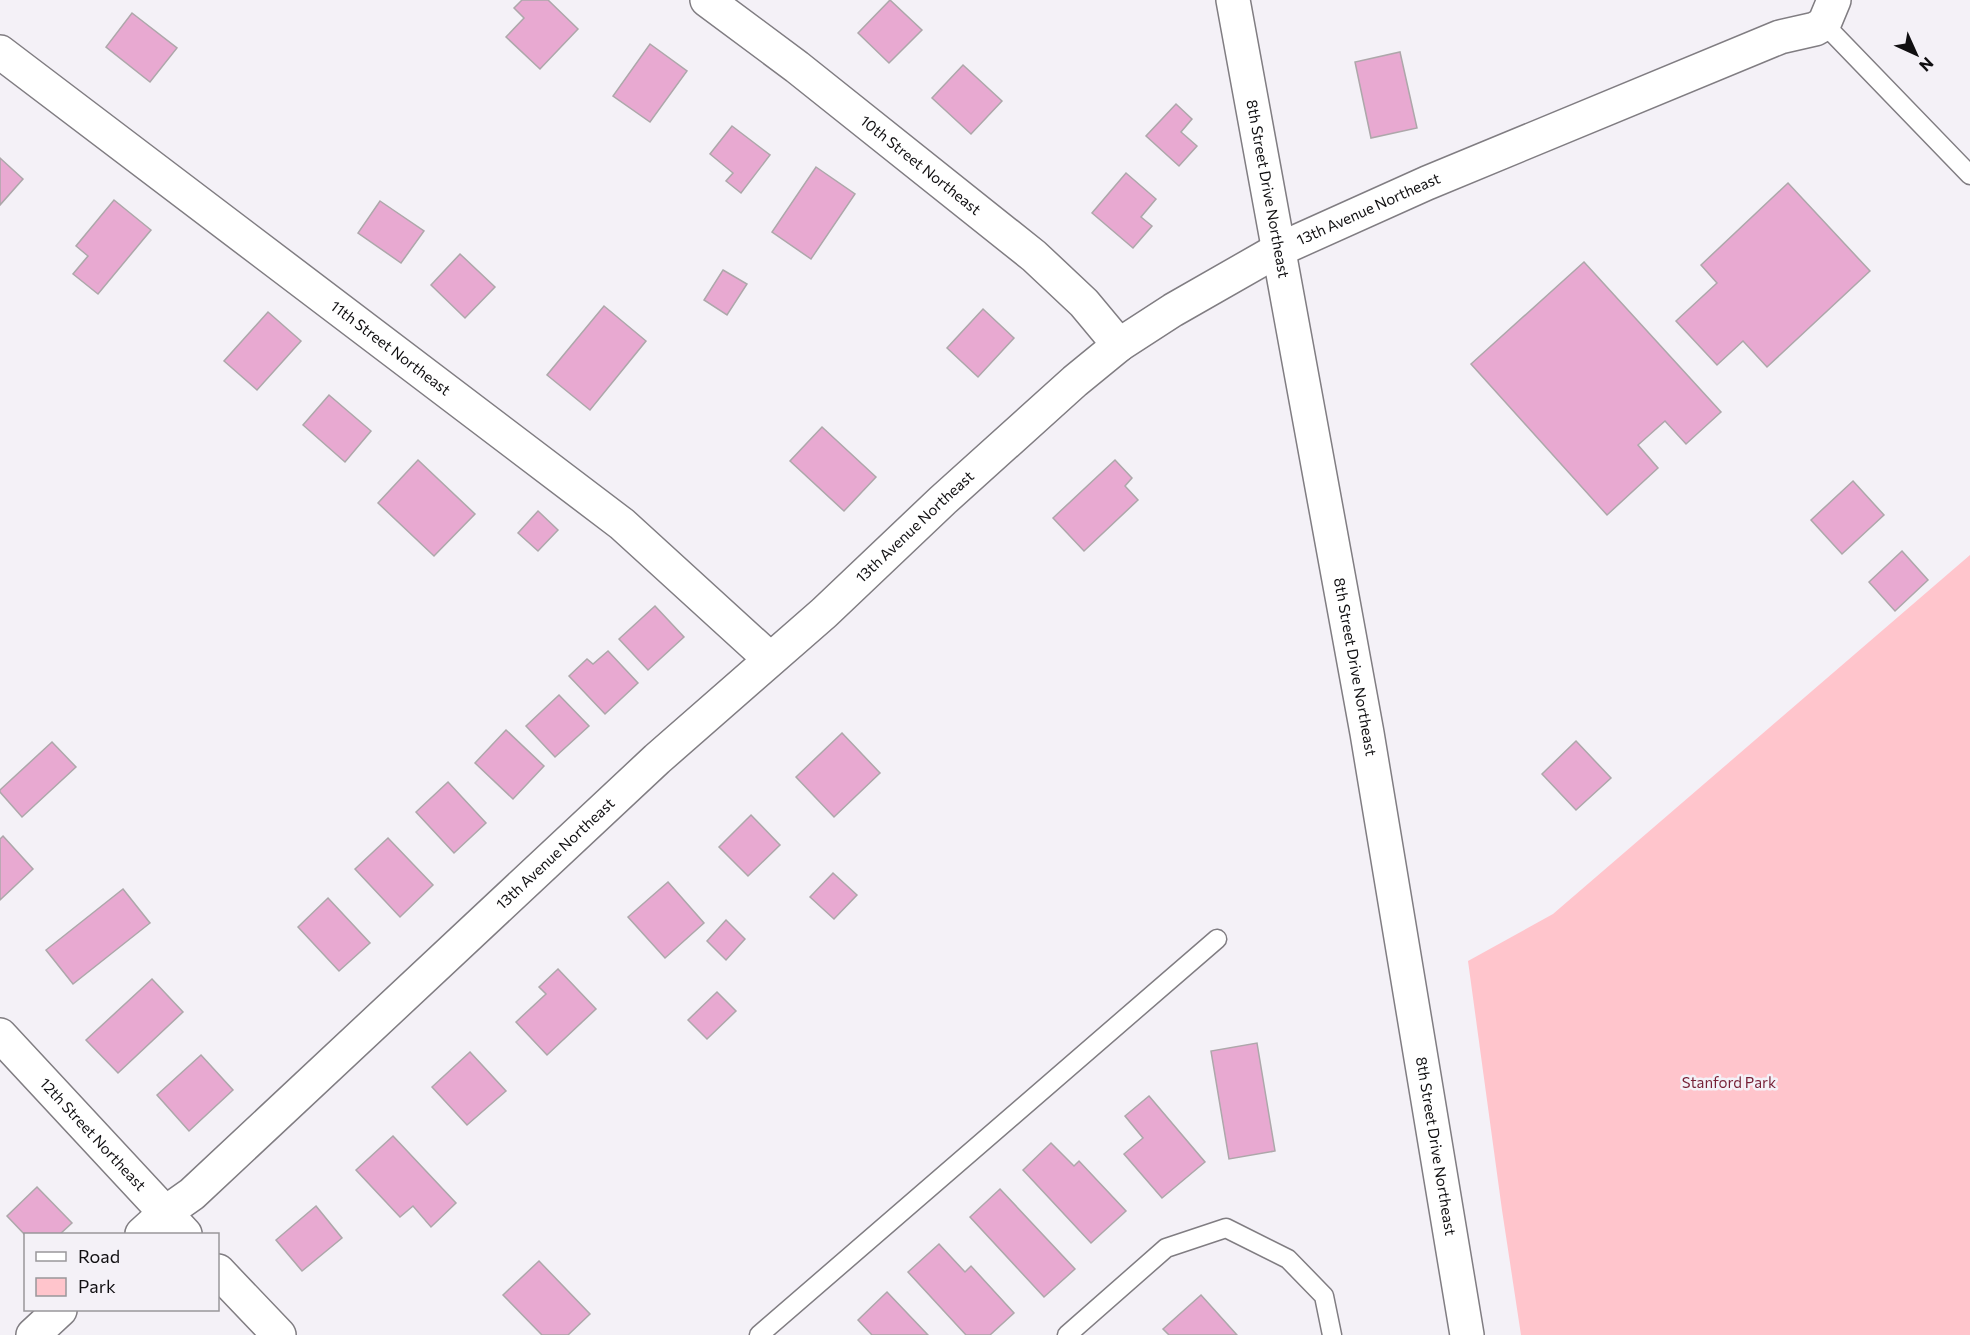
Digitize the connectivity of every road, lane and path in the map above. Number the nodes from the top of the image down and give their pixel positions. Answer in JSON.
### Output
{"nodes":[{"id":1,"x":707,"y":0,"type":"edge"},
{"id":2,"x":1233,"y":0,"type":"edge"},
{"id":3,"x":1829,"y":12,"type":"edge"},
{"id":4,"x":0,"y":52,"type":"edge"},
{"id":5,"x":1970,"y":175,"type":"edge"},
{"id":6,"x":1278,"y":250,"type":"junction"},
{"id":7,"x":1119,"y":345,"type":"junction"},
{"id":8,"x":770,"y":659,"type":"junction"},
{"id":9,"x":1217,"y":939,"type":"dead end"},
{"id":10,"x":0,"y":1035,"type":"edge"},
{"id":11,"x":175,"y":1224,"type":"edge"},
{"id":12,"x":145,"y":1233,"type":"edge"},
{"id":13,"x":219,"y":1272,"type":"edge"},
{"id":14,"x":59,"y":1311,"type":"edge"},
{"id":15,"x":33,"y":1335,"type":"edge"},
{"id":16,"x":279,"y":1335,"type":"edge"},
{"id":17,"x":759,"y":1335,"type":"edge"},
{"id":18,"x":1067,"y":1335,"type":"edge"},
{"id":19,"x":1332,"y":1335,"type":"edge"},
{"id":20,"x":1467,"y":1335,"type":"edge"}],
"edges":[{"from":1,"to":7,"type":"street","name":"10th Street Northeast"},
{"from":2,"to":6,"type":"street","name":"8th Street Drive Northeast"},
{"from":3,"to":5,"type":"lane"},
{"from":3,"to":6,"type":"street","name":"13th Avenue Northeast"},
{"from":4,"to":8,"type":"street","name":"11th Street Northeast"},
{"from":6,"to":7,"type":"street","name":"13th Avenue Northeast"},
{"from":6,"to":20,"type":"street","name":"8th Street Drive Northeast"},
{"from":7,"to":8,"type":"street","name":"13th Avenue Northeast"},
{"from":8,"to":11,"type":"street","name":"13th Avenue Northeast"},
{"from":9,"to":17,"type":"lane"},
{"from":10,"to":11,"type":"street","name":"12th Street Northeast"},
{"from":11,"to":12,"type":"street","name":"13th Avenue Northeast"},
{"from":13,"to":16,"type":"street"},
{"from":14,"to":15,"type":"street"},
{"from":18,"to":19,"type":"lane"}]}
